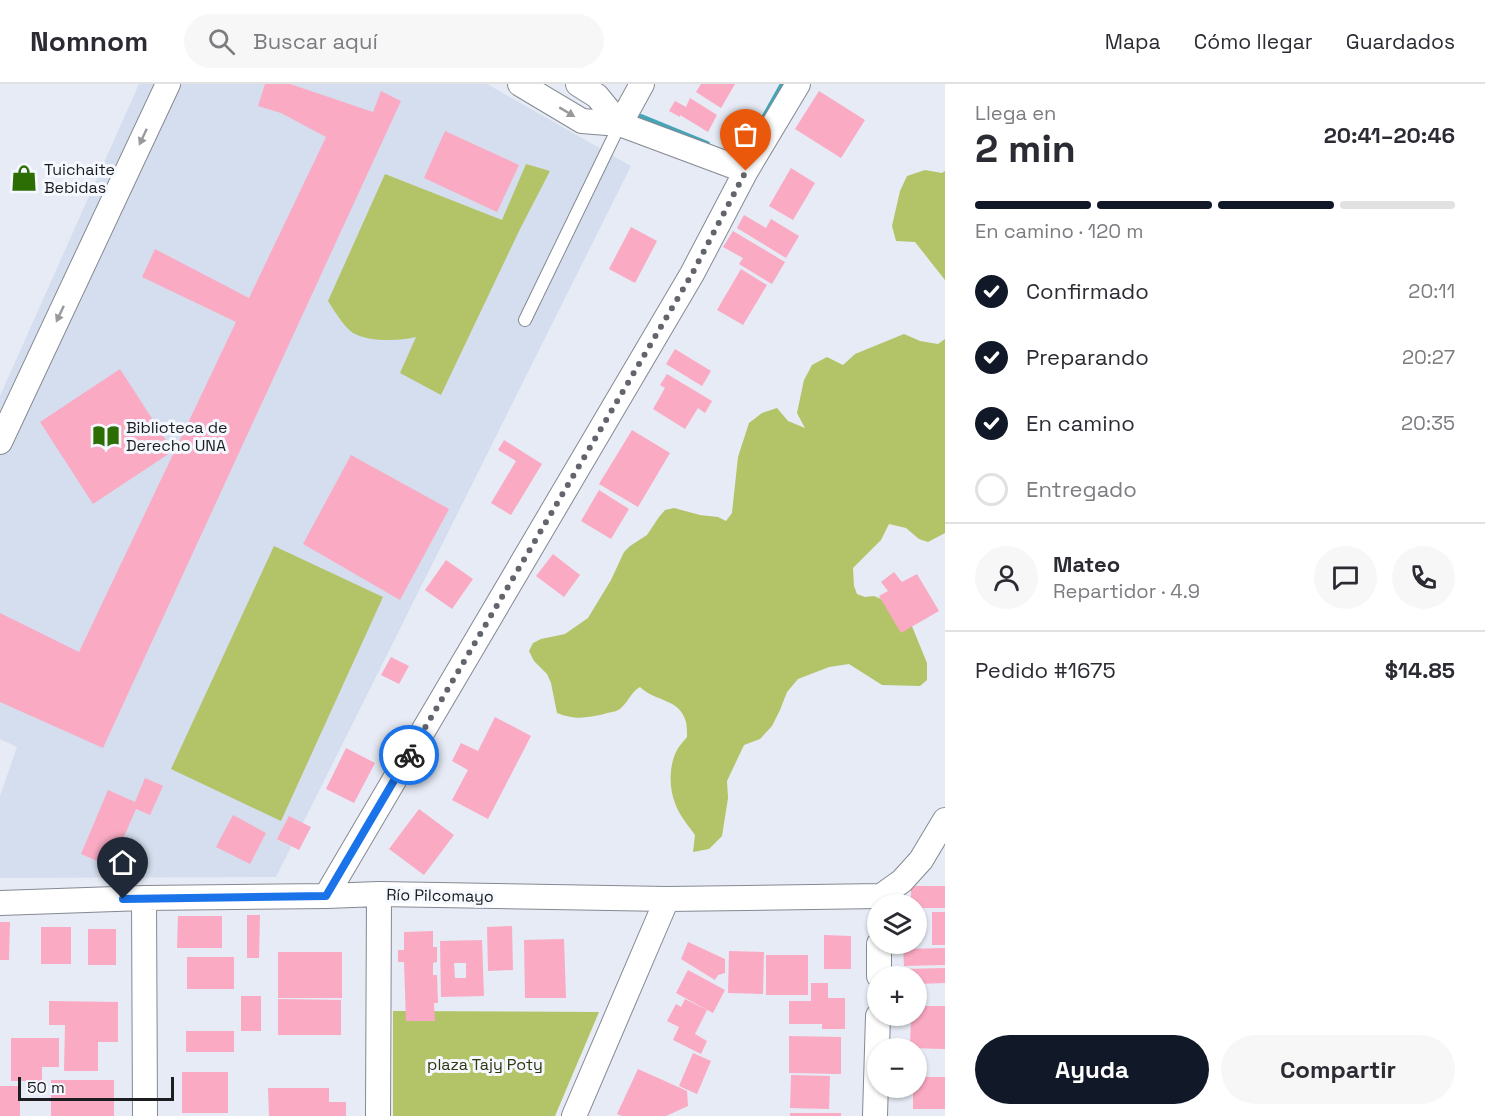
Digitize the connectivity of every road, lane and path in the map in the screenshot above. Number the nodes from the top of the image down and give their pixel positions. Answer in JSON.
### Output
{"nodes":[{"id":1,"x":168,"y":84,"type":"edge"},
{"id":2,"x":520,"y":84,"type":"edge"},
{"id":3,"x":578,"y":84,"type":"edge"},
{"id":4,"x":642,"y":84,"type":"edge"},
{"id":5,"x":798,"y":84,"type":"edge"},
{"id":6,"x":620,"y":124,"type":"junction"},
{"id":7,"x":746,"y":171,"type":"junction"},
{"id":8,"x":525,"y":320,"type":"dead end"},
{"id":9,"x":0,"y":442,"type":"edge"},
{"id":10,"x":945,"y":820,"type":"edge"},
{"id":11,"x":379,"y":894,"type":"junction"},
{"id":12,"x":887,"y":894,"type":"edge"},
{"id":13,"x":326,"y":896,"type":"junction"},
{"id":14,"x":144,"y":898,"type":"junction"},
{"id":15,"x":667,"y":898,"type":"junction"},
{"id":16,"x":867,"y":900,"type":"edge"},
{"id":17,"x":0,"y":903,"type":"edge"},
{"id":18,"x":878,"y":1026,"type":"edge"},
{"id":19,"x":145,"y":1116,"type":"edge"},
{"id":20,"x":378,"y":1116,"type":"edge"},
{"id":21,"x":574,"y":1116,"type":"edge"},
{"id":22,"x":875,"y":1116,"type":"edge"}],
"edges":[{"from":1,"to":9,"type":"street","one_way":true},
{"from":2,"to":6,"type":"street","one_way":true},
{"from":3,"to":6,"type":"street"},
{"from":4,"to":6,"type":"street"},
{"from":5,"to":7,"type":"street"},
{"from":6,"to":7,"type":"street"},
{"from":6,"to":8,"type":"lane"},
{"from":7,"to":13,"type":"street"},
{"from":10,"to":12,"type":"street"},
{"from":11,"to":13,"type":"street","name":"Río Pilcomayo"},
{"from":11,"to":15,"type":"street","name":"Río Pilcomayo"},
{"from":11,"to":20,"type":"street"},
{"from":13,"to":14,"type":"street","name":"Río Pilcomayo"},
{"from":14,"to":17,"type":"street","name":"Río Pilcomayo"},
{"from":14,"to":19,"type":"street"},
{"from":15,"to":16,"type":"street","name":"Río Pilcomayo"},
{"from":15,"to":21,"type":"street"},
{"from":18,"to":22,"type":"street"}]}
